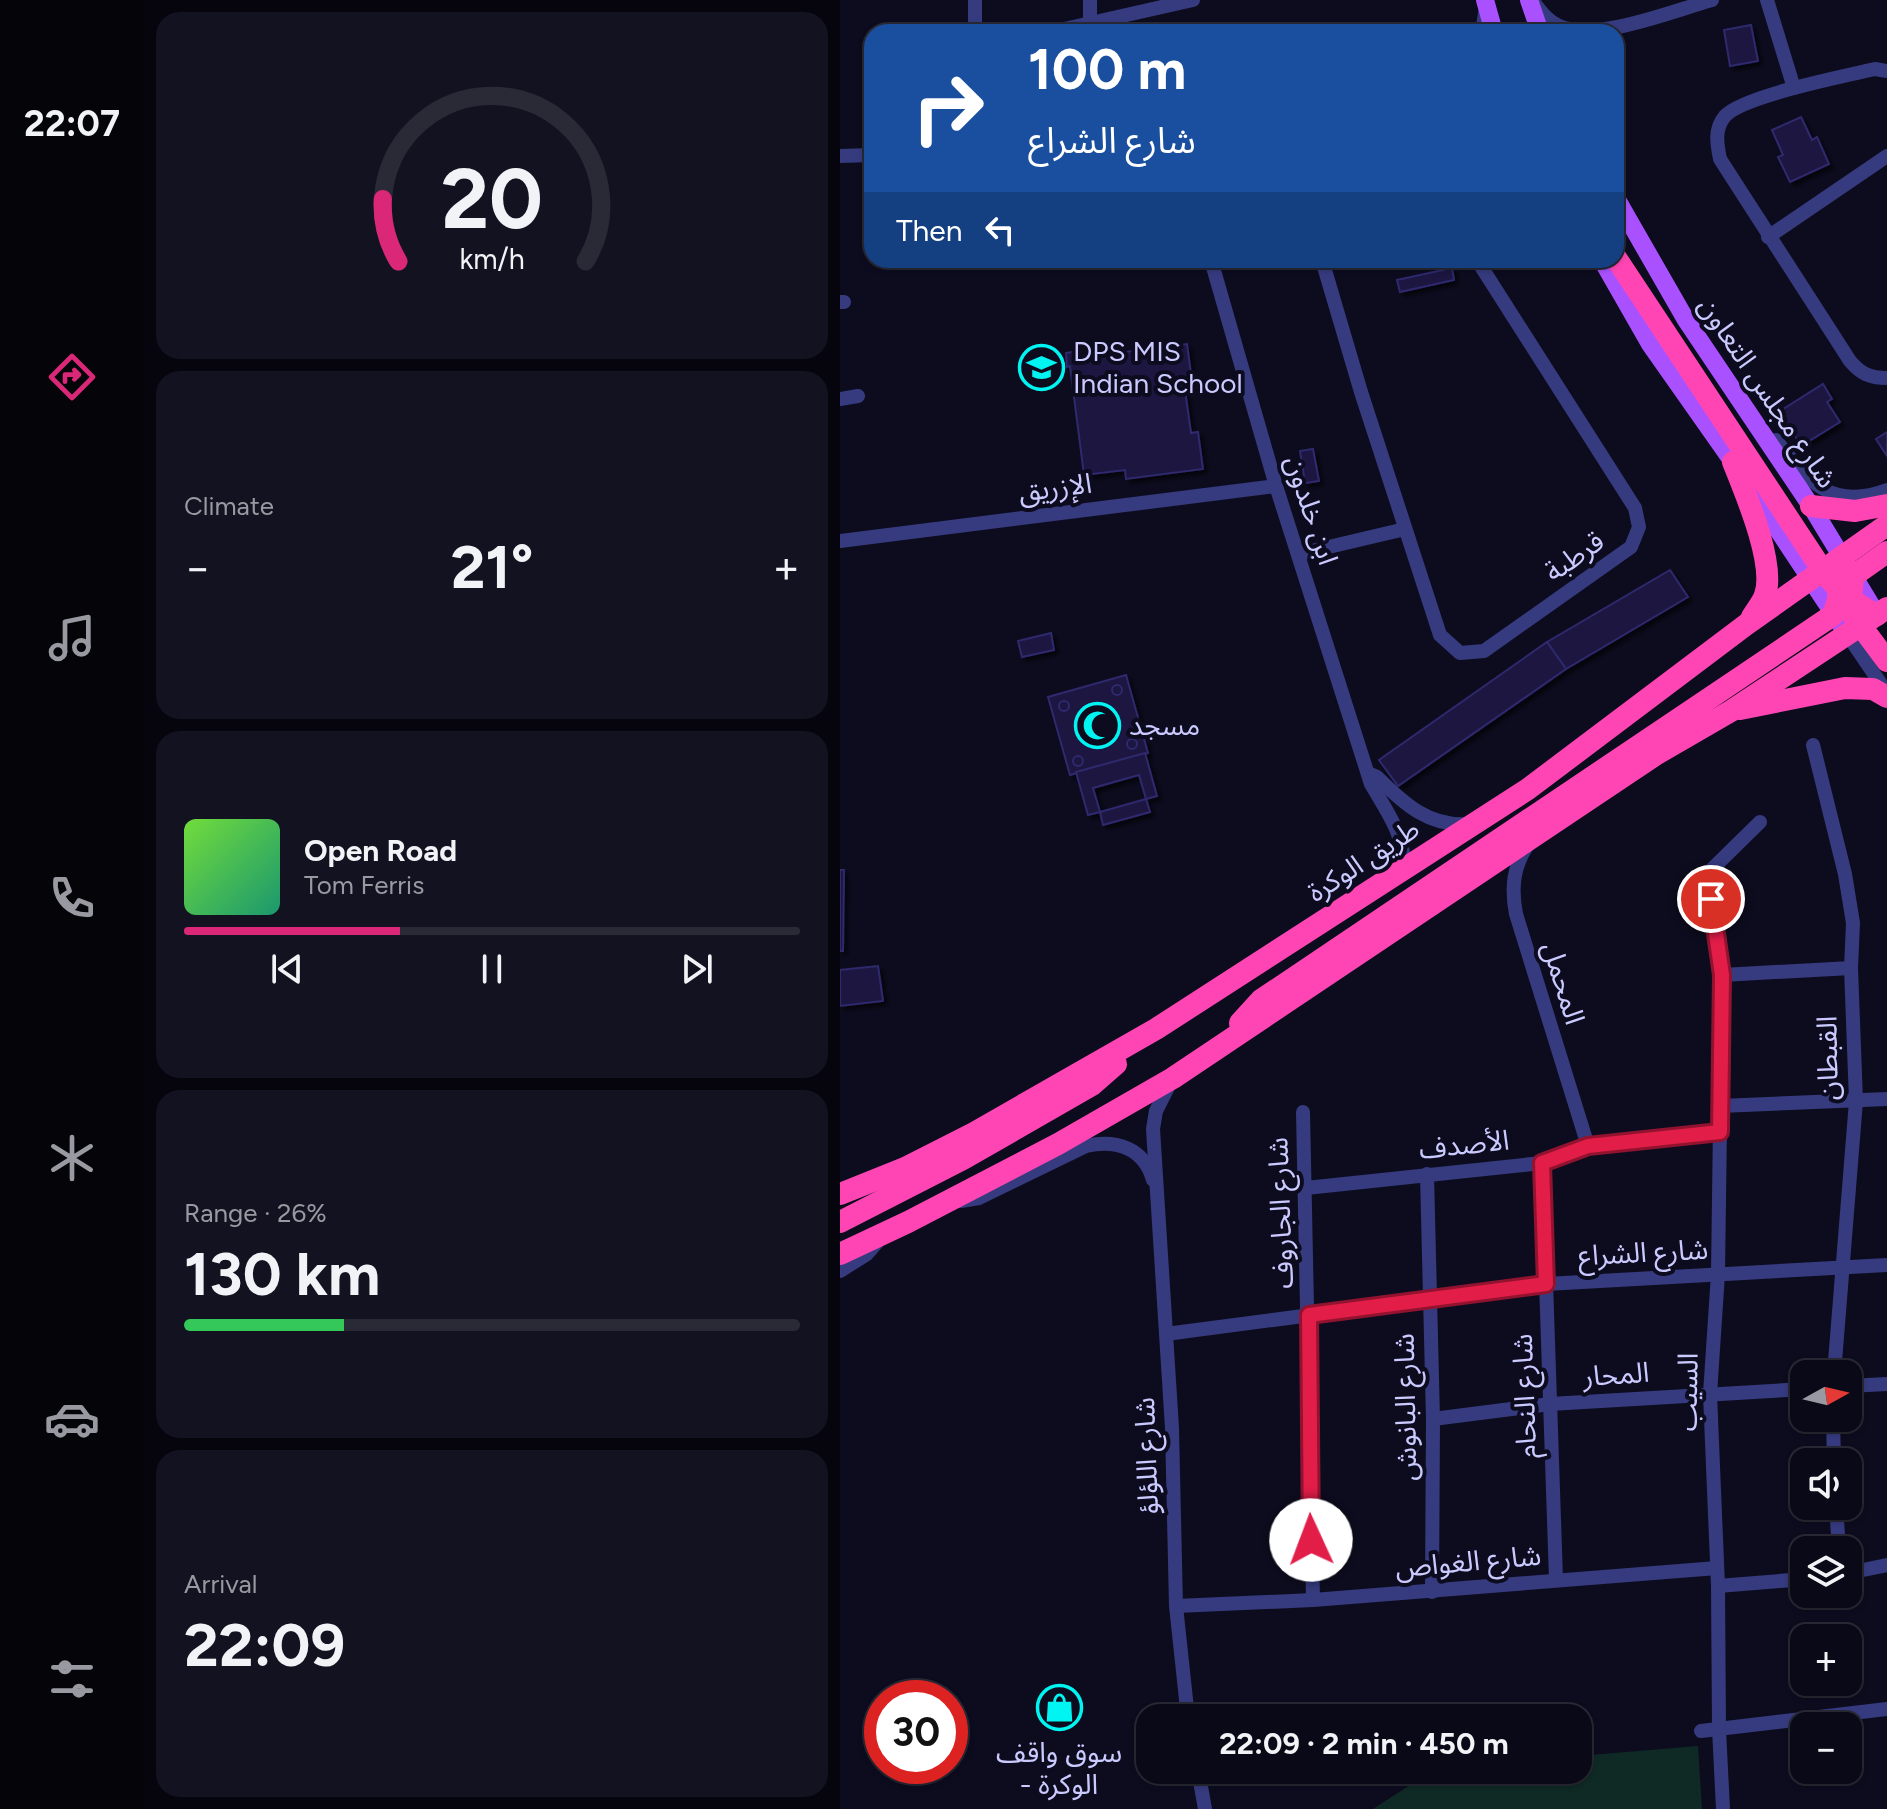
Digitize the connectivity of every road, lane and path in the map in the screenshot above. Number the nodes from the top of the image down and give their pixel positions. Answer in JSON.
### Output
{"nodes":[{"id":1,"x":975,"y":0,"type":"edge"},
{"id":2,"x":1090,"y":0,"type":"edge"},
{"id":3,"x":1193,"y":0,"type":"edge"},
{"id":4,"x":1531,"y":0,"type":"edge"},
{"id":5,"x":1712,"y":0,"type":"edge"},
{"id":6,"x":1767,"y":0,"type":"edge"},
{"id":7,"x":1486,"y":3,"type":"edge"},
{"id":8,"x":1090,"y":23,"type":"junction"},
{"id":9,"x":975,"y":24,"type":"edge"},
{"id":10,"x":1086,"y":24,"type":"edge"},
{"id":11,"x":1483,"y":24,"type":"edge"},
{"id":12,"x":1492,"y":24,"type":"edge"},
{"id":13,"x":1538,"y":24,"type":"edge"},
{"id":14,"x":1555,"y":24,"type":"edge"},
{"id":15,"x":1624,"y":24,"type":"edge"},
{"id":16,"x":1887,"y":71,"type":"edge"},
{"id":17,"x":1794,"y":88,"type":"junction"},
{"id":18,"x":864,"y":155,"type":"edge"},
{"id":19,"x":840,"y":156,"type":"edge"},
{"id":20,"x":1887,"y":156,"type":"edge"},
{"id":21,"x":1624,"y":212,"type":"edge"},
{"id":22,"x":1768,"y":237,"type":"junction"},
{"id":23,"x":1213,"y":268,"type":"edge"},
{"id":24,"x":1324,"y":268,"type":"edge"},
{"id":25,"x":1482,"y":268,"type":"edge"},
{"id":26,"x":1607,"y":268,"type":"edge"},
{"id":27,"x":1622,"y":268,"type":"edge"},
{"id":28,"x":1887,"y":378,"type":"edge"},
{"id":29,"x":858,"y":396,"type":"dead end"},
{"id":30,"x":840,"y":399,"type":"edge"},
{"id":31,"x":1759,"y":431,"type":"junction"},
{"id":32,"x":1733,"y":462,"type":"junction"},
{"id":33,"x":1276,"y":486,"type":"junction"},
{"id":34,"x":1887,"y":490,"type":"edge"},
{"id":35,"x":1887,"y":505,"type":"edge"},
{"id":36,"x":1811,"y":506,"type":"junction"},
{"id":37,"x":1887,"y":525,"type":"edge"},
{"id":38,"x":1405,"y":529,"type":"junction"},
{"id":39,"x":840,"y":541,"type":"edge"},
{"id":40,"x":1887,"y":552,"type":"edge"},
{"id":41,"x":1299,"y":554,"type":"junction"},
{"id":42,"x":1817,"y":575,"type":"junction"},
{"id":43,"x":1855,"y":605,"type":"edge"},
{"id":44,"x":1747,"y":624,"type":"junction"},
{"id":45,"x":1887,"y":661,"type":"edge"},
{"id":46,"x":1887,"y":695,"type":"edge"},
{"id":47,"x":1731,"y":711,"type":"junction"},
{"id":48,"x":1813,"y":745,"type":"dead end"},
{"id":49,"x":1370,"y":774,"type":"junction"},
{"id":50,"x":1760,"y":822,"type":"dead end"},
{"id":51,"x":1475,"y":824,"type":"junction"},
{"id":52,"x":1534,"y":837,"type":"junction"},
{"id":53,"x":1405,"y":870,"type":"junction"},
{"id":54,"x":1851,"y":968,"type":"junction"},
{"id":55,"x":1722,"y":975,"type":"junction"},
{"id":56,"x":1156,"y":1029,"type":"junction"},
{"id":57,"x":1216,"y":1049,"type":"junction"},
{"id":58,"x":1173,"y":1078,"type":"junction"},
{"id":59,"x":1887,"y":1099,"type":"edge"},
{"id":60,"x":1856,"y":1101,"type":"junction"},
{"id":61,"x":1720,"y":1106,"type":"junction"},
{"id":62,"x":1303,"y":1112,"type":"dead end"},
{"id":63,"x":1720,"y":1132,"type":"junction"},
{"id":64,"x":1588,"y":1146,"type":"junction"},
{"id":65,"x":1542,"y":1163,"type":"junction"},
{"id":66,"x":1427,"y":1174,"type":"junction"},
{"id":67,"x":1306,"y":1188,"type":"junction"},
{"id":68,"x":1156,"y":1192,"type":"junction"},
{"id":69,"x":840,"y":1194,"type":"edge"},
{"id":70,"x":941,"y":1205,"type":"junction"},
{"id":71,"x":840,"y":1222,"type":"edge"},
{"id":72,"x":886,"y":1232,"type":"junction"},
{"id":73,"x":840,"y":1254,"type":"edge"},
{"id":74,"x":1887,"y":1265,"type":"edge"},
{"id":75,"x":1843,"y":1267,"type":"junction"},
{"id":76,"x":840,"y":1271,"type":"edge"},
{"id":77,"x":1718,"y":1274,"type":"junction"},
{"id":78,"x":1546,"y":1284,"type":"junction"},
{"id":79,"x":1430,"y":1298,"type":"junction"},
{"id":80,"x":1309,"y":1315,"type":"junction"},
{"id":81,"x":1166,"y":1334,"type":"junction"},
{"id":82,"x":1835,"y":1360,"type":"edge"},
{"id":83,"x":1887,"y":1384,"type":"edge"},
{"id":84,"x":1862,"y":1385,"type":"edge"},
{"id":85,"x":1790,"y":1390,"type":"edge"},
{"id":86,"x":1710,"y":1394,"type":"junction"},
{"id":87,"x":1550,"y":1404,"type":"junction"},
{"id":88,"x":1433,"y":1419,"type":"junction"},
{"id":89,"x":1887,"y":1565,"type":"edge"},
{"id":90,"x":1717,"y":1568,"type":"junction"},
{"id":91,"x":1862,"y":1570,"type":"edge"},
{"id":92,"x":1556,"y":1579,"type":"junction"},
{"id":93,"x":1790,"y":1580,"type":"edge"},
{"id":94,"x":1718,"y":1586,"type":"junction"},
{"id":95,"x":1432,"y":1592,"type":"junction"},
{"id":96,"x":1313,"y":1600,"type":"junction"},
{"id":97,"x":1176,"y":1606,"type":"junction"},
{"id":98,"x":1186,"y":1704,"type":"edge"},
{"id":99,"x":1887,"y":1709,"type":"edge"},
{"id":100,"x":1719,"y":1729,"type":"junction"},
{"id":101,"x":1701,"y":1731,"type":"dead end"},
{"id":102,"x":1201,"y":1784,"type":"edge"},
{"id":103,"x":1205,"y":1809,"type":"edge"},
{"id":104,"x":1723,"y":1809,"type":"edge"}],
"edges":[{"from":1,"to":9,"type":"street"},
{"from":2,"to":8,"type":"street"},
{"from":3,"to":8,"type":"street"},
{"from":4,"to":13,"type":"main road"},
{"from":4,"to":14,"type":"street"},
{"from":5,"to":15,"type":"street"},
{"from":6,"to":17,"type":"street"},
{"from":7,"to":11,"type":"street"},
{"from":7,"to":12,"type":"main road"},
{"from":8,"to":10,"type":"street"},
{"from":16,"to":17,"type":"street"},
{"from":17,"to":22,"type":"street"},
{"from":18,"to":19,"type":"street"},
{"from":20,"to":22,"type":"street"},
{"from":21,"to":31,"type":"main road","name":"شارع مجلس التعاون"},
{"from":22,"to":28,"type":"street"},
{"from":23,"to":33,"type":"street","name":"ابن خلدون"},
{"from":24,"to":38,"type":"street","name":"قرطبة"},
{"from":25,"to":38,"type":"street","name":"قرطبة"},
{"from":26,"to":32,"type":"main road"},
{"from":27,"to":42,"type":"highway"},
{"from":29,"to":30,"type":"street"},
{"from":31,"to":34,"type":"street"},
{"from":31,"to":36,"type":"main road","name":"شارع مجلس التعاون"},
{"from":32,"to":42,"type":"main road"},
{"from":32,"to":44,"type":"highway"},
{"from":33,"to":39,"type":"street","name":"الإزريق"},
{"from":33,"to":41,"type":"street","name":"ابن خلدون"},
{"from":35,"to":36,"type":"highway"},
{"from":36,"to":43,"type":"main road","name":"شارع مجلس التعاون"},
{"from":37,"to":43,"type":"highway","name":"طريق الوكرة"},
{"from":38,"to":41,"type":"street"},
{"from":40,"to":43,"type":"highway"},
{"from":41,"to":49,"type":"street","name":"ابن خلدون"},
{"from":42,"to":43,"type":"highway","name":"طريق الوكرة"},
{"from":42,"to":43,"type":"highway"},
{"from":42,"to":44,"type":"highway","name":"طريق الوكرة"},
{"from":43,"to":45,"type":"highway"},
{"from":43,"to":46,"type":"street"},
{"from":43,"to":47,"type":"highway","name":"طريق الوكرة"},
{"from":43,"to":57,"type":"highway"},
{"from":44,"to":51,"type":"highway","name":"طريق الوكرة"},
{"from":46,"to":47,"type":"highway"},
{"from":47,"to":52,"type":"highway","name":"طريق الوكرة"},
{"from":48,"to":54,"type":"street","name":"القبطان"},
{"from":49,"to":51,"type":"street"},
{"from":49,"to":53,"type":"street","name":"ابن خلدون"},
{"from":50,"to":55,"type":"street","name":"السيب"},
{"from":51,"to":53,"type":"highway","name":"طريق الوكرة"},
{"from":52,"to":57,"type":"highway","name":"طريق الوكرة"},
{"from":52,"to":64,"type":"street","name":"المحمل"},
{"from":53,"to":56,"type":"highway","name":"طريق الوكرة"},
{"from":54,"to":55,"type":"street"},
{"from":54,"to":60,"type":"street","name":"القبطان"},
{"from":55,"to":61,"type":"street","name":"السيب"},
{"from":56,"to":69,"type":"highway","name":"طريق الوكرة"},
{"from":56,"to":71,"type":"highway"},
{"from":57,"to":58,"type":"highway","name":"طريق الوكرة"},
{"from":58,"to":68,"type":"street","name":"شارع اللؤلؤ"},
{"from":58,"to":70,"type":"highway","name":"طريق الوكرة"},
{"from":59,"to":60,"type":"street"},
{"from":60,"to":61,"type":"street"},
{"from":60,"to":75,"type":"street","name":"القبطان"},
{"from":61,"to":63,"type":"street","name":"السيب"},
{"from":62,"to":67,"type":"street","name":"شارع الجاروف"},
{"from":63,"to":64,"type":"street","name":"الأصدف"},
{"from":63,"to":77,"type":"street","name":"السيب"},
{"from":64,"to":65,"type":"street","name":"الأصدف"},
{"from":65,"to":66,"type":"street","name":"الأصدف"},
{"from":65,"to":78,"type":"street","name":"شارع النحام"},
{"from":66,"to":67,"type":"street","name":"الأصدف"},
{"from":66,"to":79,"type":"street","name":"شارع البانوش"},
{"from":67,"to":80,"type":"street","name":"شارع الجاروف"},
{"from":68,"to":70,"type":"street","name":"شارع اللؤلؤ"},
{"from":68,"to":81,"type":"street","name":"شارع اللؤلؤ"},
{"from":70,"to":72,"type":"highway","name":"طريق الوكرة"},
{"from":72,"to":73,"type":"highway","name":"طريق الوكرة"},
{"from":72,"to":76,"type":"street"},
{"from":74,"to":75,"type":"street","name":"شارع الشراع"},
{"from":75,"to":77,"type":"street","name":"شارع الشراع"},
{"from":75,"to":82,"type":"street","name":"القبطان"},
{"from":77,"to":78,"type":"street","name":"شارع الشراع"},
{"from":77,"to":86,"type":"street","name":"السيب"},
{"from":78,"to":79,"type":"street","name":"شارع الشراع"},
{"from":78,"to":87,"type":"street","name":"شارع النحام"},
{"from":79,"to":80,"type":"street","name":"شارع الشراع"},
{"from":79,"to":88,"type":"street","name":"شارع البانوش"},
{"from":80,"to":81,"type":"street","name":"شارع الشراع"},
{"from":80,"to":96,"type":"street","name":"شارع الجاروف"},
{"from":81,"to":97,"type":"street","name":"شارع اللؤلؤ"},
{"from":83,"to":84,"type":"street"},
{"from":85,"to":86,"type":"street","name":"المحار"},
{"from":86,"to":87,"type":"street","name":"المحار"},
{"from":86,"to":90,"type":"street","name":"السيب"},
{"from":87,"to":88,"type":"street","name":"المحار"},
{"from":87,"to":92,"type":"street","name":"شارع النحام"},
{"from":88,"to":95,"type":"street","name":"شارع البانوش"},
{"from":89,"to":91,"type":"street"},
{"from":90,"to":92,"type":"street","name":"شارع الغواص"},
{"from":90,"to":94,"type":"street","name":"السيب"},
{"from":92,"to":95,"type":"street","name":"شارع الغواص"},
{"from":93,"to":94,"type":"street"},
{"from":94,"to":100,"type":"street","name":"السيب"},
{"from":95,"to":96,"type":"street","name":"شارع الغواص"},
{"from":96,"to":97,"type":"street","name":"شارع الغواص"},
{"from":97,"to":98,"type":"street","name":"شارع اللؤلؤ"},
{"from":99,"to":100,"type":"street"},
{"from":100,"to":101,"type":"street"},
{"from":100,"to":104,"type":"street","name":"السيب"},
{"from":102,"to":103,"type":"street"}]}
